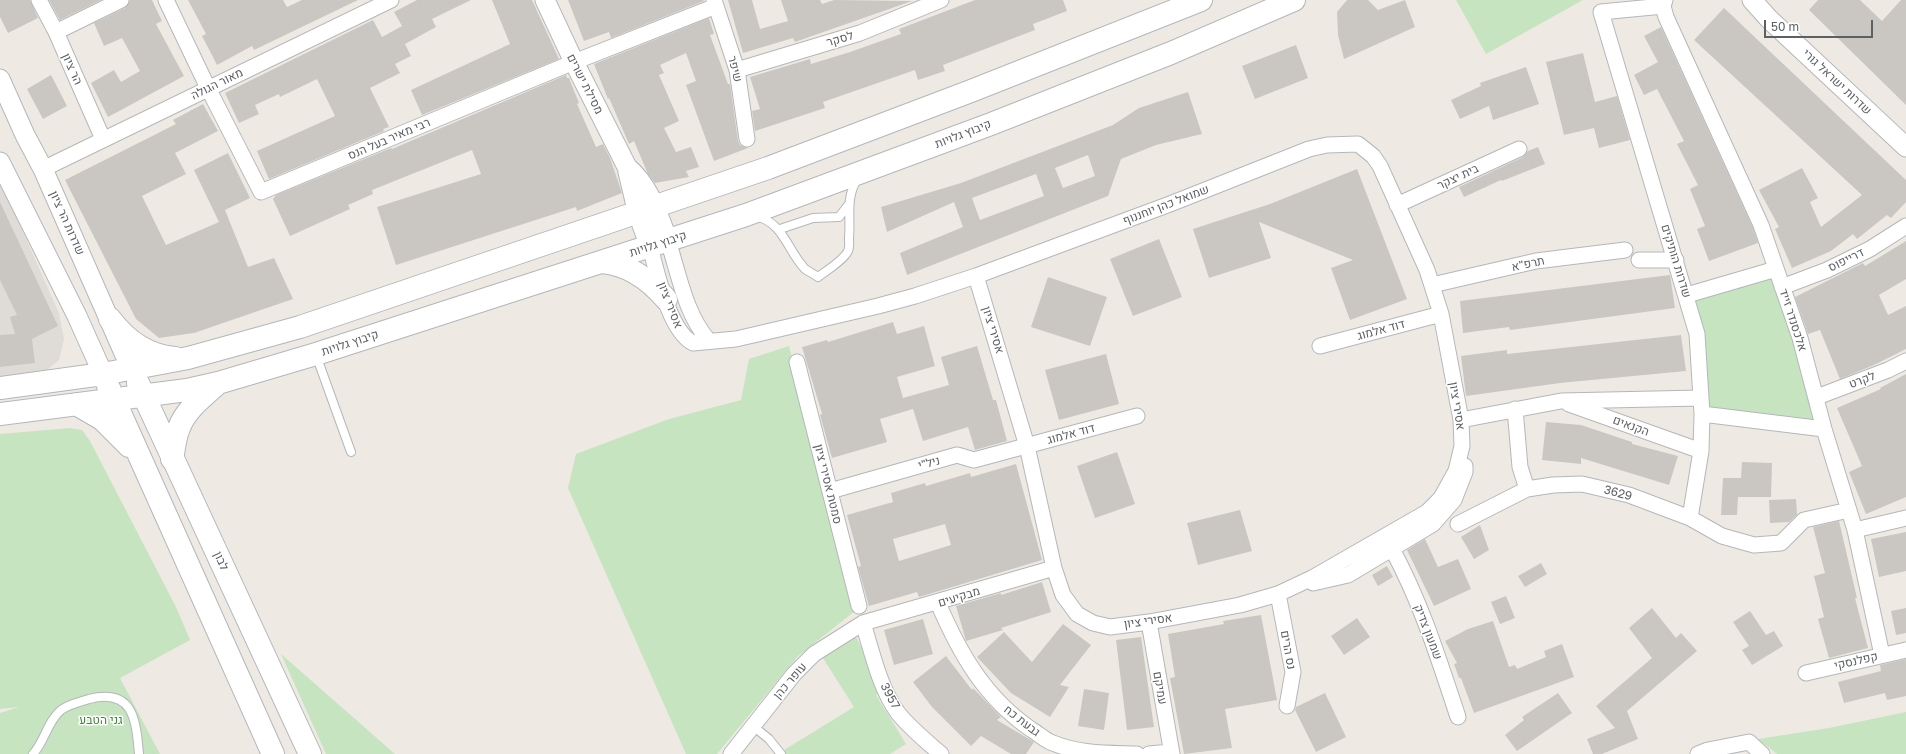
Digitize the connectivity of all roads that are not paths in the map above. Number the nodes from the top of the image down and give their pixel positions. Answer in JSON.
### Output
{"nodes":[{"id":1,"x":39,"y":0,"type":"edge"},
{"id":2,"x":121,"y":0,"type":"edge"},
{"id":3,"x":166,"y":0,"type":"edge"},
{"id":4,"x":391,"y":0,"type":"edge"},
{"id":5,"x":545,"y":0,"type":"edge"},
{"id":6,"x":941,"y":0,"type":"edge"},
{"id":7,"x":1201,"y":0,"type":"edge"},
{"id":8,"x":1294,"y":0,"type":"edge"},
{"id":9,"x":1752,"y":0,"type":"edge"},
{"id":10,"x":715,"y":3,"type":"edge"},
{"id":11,"x":1664,"y":3,"type":"edge"},
{"id":12,"x":56,"y":32,"type":"junction"},
{"id":13,"x":574,"y":62,"type":"junction"},
{"id":14,"x":737,"y":70,"type":"junction"},
{"id":15,"x":0,"y":79,"type":"edge"},
{"id":16,"x":208,"y":88,"type":"junction"},
{"id":17,"x":103,"y":139,"type":"junction"},
{"id":18,"x":747,"y":139,"type":"dead end"},
{"id":19,"x":1358,"y":144,"type":"joint"},
{"id":20,"x":1906,"y":147,"type":"edge"},
{"id":21,"x":1519,"y":149,"type":"dead end"},
{"id":22,"x":0,"y":162,"type":"edge"},
{"id":23,"x":43,"y":169,"type":"junction"},
{"id":24,"x":863,"y":172,"type":"junction"},
{"id":25,"x":4,"y":182,"type":"edge"},
{"id":26,"x":848,"y":204,"type":"junction"},
{"id":27,"x":1397,"y":205,"type":"junction"},
{"id":28,"x":647,"y":210,"type":"junction"},
{"id":29,"x":746,"y":215,"type":"junction"},
{"id":30,"x":1906,"y":226,"type":"edge"},
{"id":31,"x":780,"y":229,"type":"junction"},
{"id":32,"x":659,"y":244,"type":"junction"},
{"id":33,"x":1625,"y":250,"type":"dead end"},
{"id":34,"x":1639,"y":260,"type":"dead end"},
{"id":35,"x":1676,"y":260,"type":"junction"},
{"id":36,"x":601,"y":262,"type":"junction"},
{"id":37,"x":1776,"y":269,"type":"junction"},
{"id":38,"x":976,"y":276,"type":"junction"},
{"id":39,"x":1432,"y":285,"type":"junction"},
{"id":40,"x":1782,"y":287,"type":"junction"},
{"id":41,"x":1687,"y":295,"type":"junction"},
{"id":42,"x":666,"y":299,"type":"junction"},
{"id":43,"x":1441,"y":314,"type":"junction"},
{"id":44,"x":110,"y":319,"type":"junction"},
{"id":45,"x":709,"y":341,"type":"junction"},
{"id":46,"x":1320,"y":346,"type":"dead end"},
{"id":47,"x":316,"y":354,"type":"junction"},
{"id":48,"x":188,"y":358,"type":"junction"},
{"id":49,"x":1906,"y":361,"type":"edge"},
{"id":50,"x":797,"y":362,"type":"dead end"},
{"id":51,"x":131,"y":368,"type":"junction"},
{"id":52,"x":103,"y":374,"type":"junction"},
{"id":53,"x":218,"y":383,"type":"junction"},
{"id":54,"x":0,"y":388,"type":"edge"},
{"id":55,"x":143,"y":396,"type":"junction"},
{"id":56,"x":1817,"y":397,"type":"junction"},
{"id":57,"x":1701,"y":398,"type":"junction"},
{"id":58,"x":114,"y":399,"type":"junction"},
{"id":59,"x":1561,"y":401,"type":"junction"},
{"id":60,"x":76,"y":404,"type":"junction"},
{"id":61,"x":1515,"y":409,"type":"junction"},
{"id":62,"x":0,"y":414,"type":"edge"},
{"id":63,"x":1702,"y":414,"type":"junction"},
{"id":64,"x":1137,"y":416,"type":"dead end"},
{"id":65,"x":1461,"y":420,"type":"junction"},
{"id":66,"x":1824,"y":429,"type":"junction"},
{"id":67,"x":1027,"y":446,"type":"junction"},
{"id":68,"x":1462,"y":446,"type":"junction"},
{"id":69,"x":1701,"y":451,"type":"junction"},
{"id":70,"x":351,"y":452,"type":"dead end"},
{"id":71,"x":172,"y":459,"type":"junction"},
{"id":72,"x":142,"y":462,"type":"junction"},
{"id":73,"x":1527,"y":489,"type":"junction"},
{"id":74,"x":830,"y":490,"type":"junction"},
{"id":75,"x":1849,"y":510,"type":"junction"},
{"id":76,"x":1690,"y":518,"type":"junction"},
{"id":77,"x":1906,"y":518,"type":"edge"},
{"id":78,"x":1458,"y":524,"type":"dead end"},
{"id":79,"x":1855,"y":530,"type":"junction"},
{"id":80,"x":1392,"y":550,"type":"junction"},
{"id":81,"x":1054,"y":568,"type":"junction"},
{"id":82,"x":1283,"y":592,"type":"junction"},
{"id":83,"x":938,"y":603,"type":"junction"},
{"id":84,"x":859,"y":606,"type":"dead end"},
{"id":85,"x":1149,"y":622,"type":"junction"},
{"id":86,"x":863,"y":623,"type":"junction"},
{"id":87,"x":1906,"y":650,"type":"edge"},
{"id":88,"x":1882,"y":655,"type":"junction"},
{"id":89,"x":1806,"y":673,"type":"dead end"},
{"id":90,"x":1287,"y":706,"type":"dead end"},
{"id":91,"x":1458,"y":717,"type":"dead end"},
{"id":92,"x":753,"y":726,"type":"junction"},
{"id":93,"x":1172,"y":753,"type":"edge"},
{"id":94,"x":33,"y":754,"type":"edge"},
{"id":95,"x":139,"y":754,"type":"edge"},
{"id":96,"x":273,"y":754,"type":"edge"},
{"id":97,"x":310,"y":754,"type":"edge"},
{"id":98,"x":731,"y":754,"type":"edge"},
{"id":99,"x":781,"y":754,"type":"edge"},
{"id":100,"x":941,"y":754,"type":"edge"},
{"id":101,"x":1137,"y":754,"type":"edge"},
{"id":102,"x":1149,"y":754,"type":"edge"},
{"id":103,"x":1698,"y":754,"type":"edge"},
{"id":104,"x":1762,"y":754,"type":"edge"}],
"edges":[{"from":1,"to":12,"type":"street","name":"הר ציון"},
{"from":2,"to":12,"type":"street"},
{"from":3,"to":16,"type":"street","name":"רבי מאיר בעל הנס"},
{"from":4,"to":16,"type":"street","name":"מאור הגולה"},
{"from":5,"to":13,"type":"street","name":"מסילת ישרים"},
{"from":6,"to":14,"type":"street","name":"לסקר"},
{"from":7,"to":28,"type":"main road"},
{"from":8,"to":24,"type":"main road","name":"קיבוץ גלויות"},
{"from":9,"to":20,"type":"street","name":"שדרות ישראל גורי"},
{"from":10,"to":13,"type":"street","name":"רבי מאיר בעל הנס"},
{"from":10,"to":14,"type":"street","name":"שיפר"},
{"from":11,"to":35,"type":"street","name":"שדרות הותיקים"},
{"from":11,"to":37,"type":"street","name":"אלכסנדר זייד"},
{"from":12,"to":17,"type":"street","name":"הר ציון"},
{"from":13,"to":16,"type":"street","name":"רבי מאיר בעל הנס"},
{"from":13,"to":28,"type":"street","name":"מסילת ישרים"},
{"from":14,"to":18,"type":"street","name":"שיפר"},
{"from":15,"to":23,"type":"street","name":"שדרות הר ציון"},
{"from":16,"to":17,"type":"street","name":"מאור הגולה"},
{"from":17,"to":23,"type":"street","name":"מאור הגולה"},
{"from":19,"to":27,"type":"street","name":"אסירי ציון"},
{"from":19,"to":38,"type":"street","name":"שמואל כהן יוחננוף"},
{"from":21,"to":27,"type":"street","name":"בית יצקר"},
{"from":22,"to":25,"type":"street"},
{"from":23,"to":44,"type":"street","name":"שדרות הר ציון"},
{"from":24,"to":26,"type":"lane"},
{"from":24,"to":29,"type":"main road","name":"קיבוץ גלויות"},
{"from":25,"to":52,"type":"street"},
{"from":26,"to":31,"type":"lane"},
{"from":26,"to":31,"type":"lane"},
{"from":27,"to":39,"type":"street","name":"אסירי ציון"},
{"from":28,"to":32,"type":"street","name":"מסילת ישרים"},
{"from":28,"to":48,"type":"main road"},
{"from":29,"to":31,"type":"lane"},
{"from":29,"to":32,"type":"main road","name":"קיבוץ גלויות"},
{"from":30,"to":40,"type":"street","name":"דרייפוס"},
{"from":32,"to":36,"type":"main road","name":"קיבוץ גלויות"},
{"from":32,"to":42,"type":"street","name":"אסירי ציון"},
{"from":32,"to":45,"type":"street","name":"אסירי ציון"},
{"from":33,"to":39,"type":"street","name":"תרפ\"א"},
{"from":34,"to":35,"type":"street"},
{"from":35,"to":41,"type":"street","name":"שדרות הותיקים"},
{"from":36,"to":42,"type":"main road"},
{"from":36,"to":47,"type":"main road","name":"קיבוץ גלויות"},
{"from":37,"to":40,"type":"street","name":"אלכסנדר זייד"},
{"from":37,"to":41,"type":"street"},
{"from":38,"to":45,"type":"street","name":"אסירי ציון"},
{"from":38,"to":67,"type":"street","name":"אסירי ציון"},
{"from":39,"to":43,"type":"street","name":"אסירי ציון"},
{"from":40,"to":56,"type":"street","name":"אלכסנדר זייד"},
{"from":41,"to":57,"type":"street","name":"שדרות הותיקים"},
{"from":42,"to":45,"type":"street","name":"אסירי ציון"},
{"from":43,"to":46,"type":"street","name":"דוד אלמוג"},
{"from":43,"to":65,"type":"street","name":"אסירי ציון"},
{"from":44,"to":48,"type":"main road"},
{"from":44,"to":51,"type":"street","name":"שדרות הר ציון"},
{"from":47,"to":53,"type":"main road","name":"קיבוץ גלויות"},
{"from":47,"to":70,"type":"lane"},
{"from":48,"to":51,"type":"main road"},
{"from":49,"to":56,"type":"street","name":"לקרט"},
{"from":50,"to":74,"type":"street","name":"סמטת אסירי ציון"},
{"from":51,"to":52,"type":"main road"},
{"from":51,"to":55,"type":"main road","name":"לבון"},
{"from":52,"to":54,"type":"main road"},
{"from":52,"to":58,"type":"main road"},
{"from":53,"to":55,"type":"main road","name":"קיבוץ גלויות"},
{"from":53,"to":71,"type":"main road"},
{"from":55,"to":58,"type":"main road","name":"קיבוץ גלויות"},
{"from":55,"to":71,"type":"main road","name":"לבון"},
{"from":56,"to":66,"type":"street","name":"אלכסנדר זייד"},
{"from":57,"to":59,"type":"street","name":"הקנאים"},
{"from":57,"to":63,"type":"street","name":"שדרות הותיקים"},
{"from":58,"to":60,"type":"main road","name":"קיבוץ גלויות"},
{"from":58,"to":72,"type":"main road"},
{"from":59,"to":61,"type":"street","name":"הקנאים"},
{"from":59,"to":69,"type":"street","name":"הקנאים"},
{"from":60,"to":62,"type":"main road","name":"קיבוץ גלויות"},
{"from":60,"to":72,"type":"main road"},
{"from":61,"to":65,"type":"street","name":"הקנאים"},
{"from":61,"to":73,"type":"street"},
{"from":63,"to":66,"type":"street"},
{"from":63,"to":69,"type":"street","name":"שדרות הותיקים"},
{"from":64,"to":67,"type":"street","name":"דוד אלמוג"},
{"from":65,"to":68,"type":"street","name":"אסירי ציון"},
{"from":66,"to":75,"type":"street","name":"אלכסנדר זייד"},
{"from":67,"to":74,"type":"street","name":"ניל\"י"},
{"from":67,"to":81,"type":"street","name":"אסירי ציון"},
{"from":68,"to":80,"type":"street"},
{"from":68,"to":82,"type":"street","name":"אסירי ציון"},
{"from":69,"to":76,"type":"street","name":"שדרות הותיקים"},
{"from":71,"to":97,"type":"main road","name":"לבון"},
{"from":72,"to":96,"type":"main road"},
{"from":73,"to":76,"type":"street","name":"3629"},
{"from":73,"to":78,"type":"street","name":"3629"},
{"from":74,"to":84,"type":"street","name":"סמטת אסירי ציון"},
{"from":75,"to":76,"type":"street","name":"3629"},
{"from":75,"to":79,"type":"street","name":"אלכסנדר זייד"},
{"from":77,"to":79,"type":"street"},
{"from":79,"to":88,"type":"street","name":"אלכסנדר זייד"},
{"from":80,"to":82,"type":"street"},
{"from":80,"to":91,"type":"street","name":"שמעון צדיק"},
{"from":81,"to":83,"type":"street","name":"מבקיעים"},
{"from":81,"to":85,"type":"street","name":"אסירי ציון"},
{"from":82,"to":85,"type":"street","name":"אסירי ציון"},
{"from":82,"to":90,"type":"street","name":"נס הרים"},
{"from":83,"to":86,"type":"street","name":"מבקיעים"},
{"from":83,"to":101,"type":"street","name":"גבעת כח"},
{"from":85,"to":93,"type":"street","name":"עמיקם"},
{"from":86,"to":92,"type":"street","name":"עופר כהן"},
{"from":86,"to":100,"type":"street","name":"3957"},
{"from":87,"to":88,"type":"street","name":"קפלנסקי"},
{"from":88,"to":89,"type":"street","name":"קפלנסקי"},
{"from":92,"to":98,"type":"street","name":"עופר כהן"},
{"from":92,"to":99,"type":"lane"},
{"from":93,"to":102,"type":"street"},
{"from":94,"to":95,"type":"lane"},
{"from":103,"to":104,"type":"street"}]}
